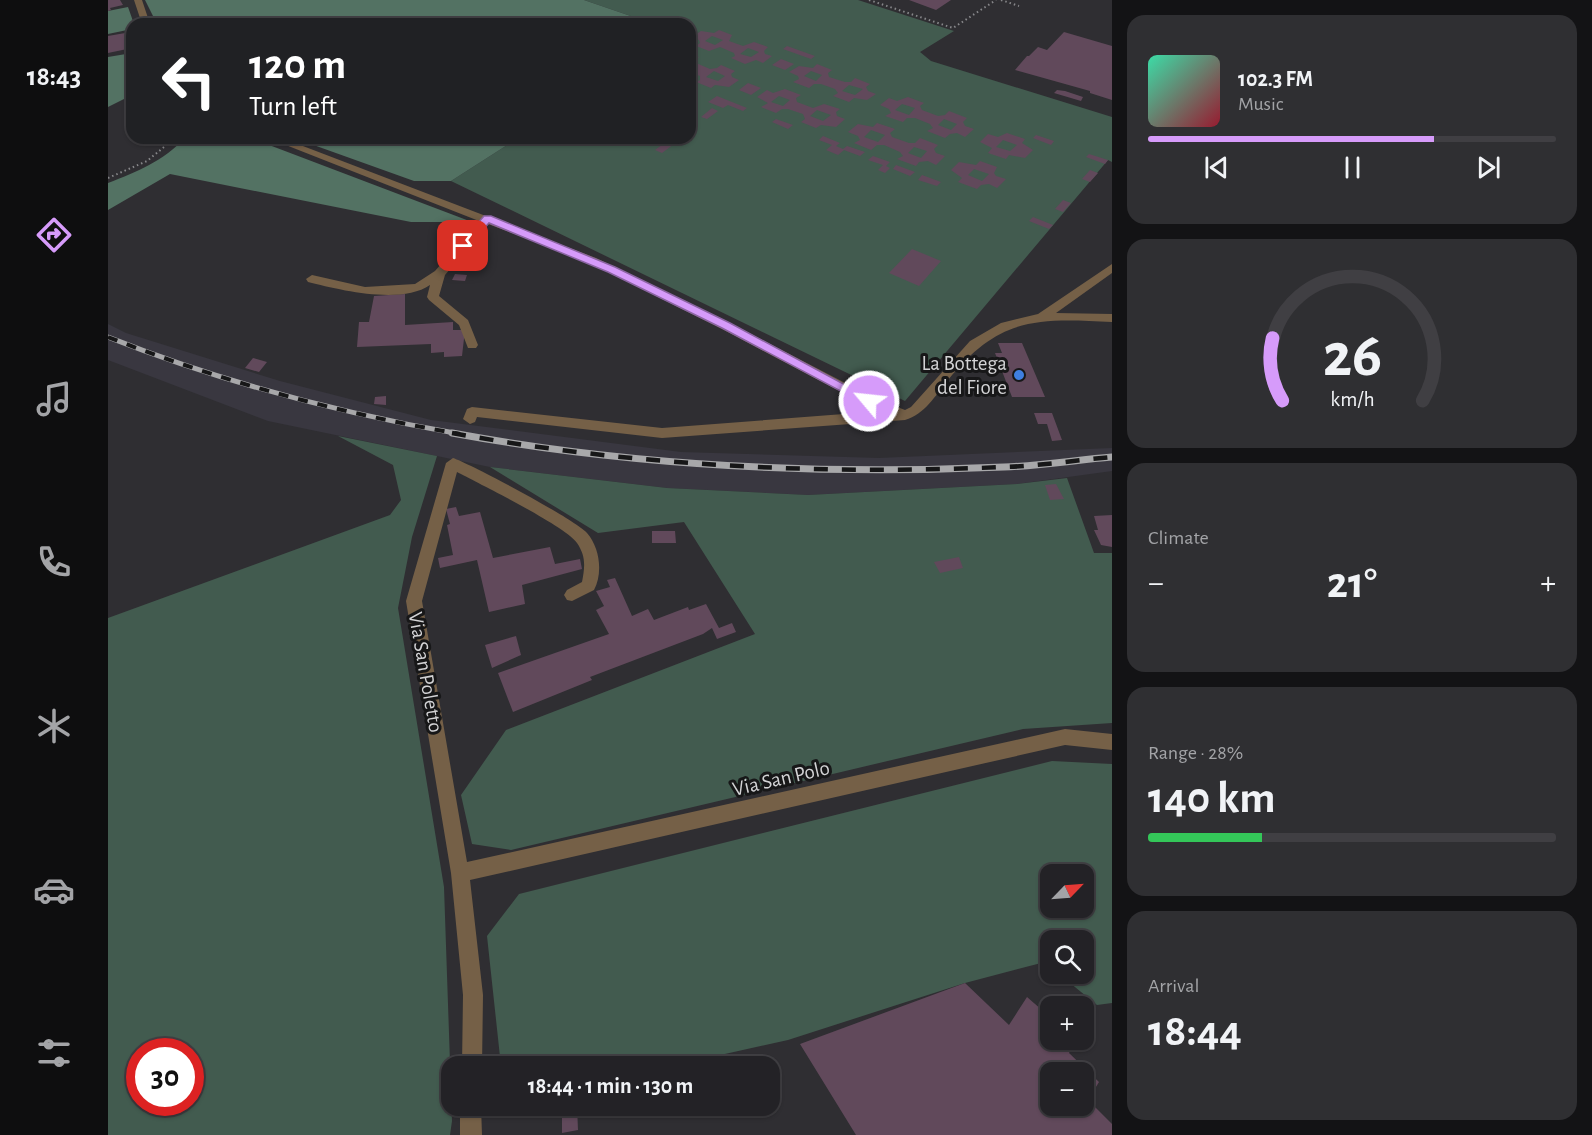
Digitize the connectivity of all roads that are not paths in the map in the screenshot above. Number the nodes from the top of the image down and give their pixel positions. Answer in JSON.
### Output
{"nodes":[{"id":1,"x":138,"y":0,"type":"edge"},
{"id":2,"x":144,"y":18,"type":"edge"},
{"id":3,"x":289,"y":144,"type":"edge"},
{"id":4,"x":487,"y":218,"type":"junction"},
{"id":5,"x":1112,"y":268,"type":"edge"},
{"id":6,"x":439,"y":274,"type":"junction"},
{"id":7,"x":312,"y":279,"type":"dead end"},
{"id":8,"x":1042,"y":317,"type":"junction"},
{"id":9,"x":1112,"y":318,"type":"edge"},
{"id":10,"x":472,"y":345,"type":"dead end"},
{"id":11,"x":905,"y":415,"type":"junction"},
{"id":12,"x":470,"y":419,"type":"dead end"},
{"id":13,"x":572,"y":595,"type":"dead end"},
{"id":14,"x":1112,"y":742,"type":"edge"},
{"id":15,"x":460,"y":873,"type":"junction"},
{"id":16,"x":472,"y":1056,"type":"edge"},
{"id":17,"x":471,"y":1116,"type":"edge"},
{"id":18,"x":471,"y":1135,"type":"edge"}],
"edges":[{"from":1,"to":2,"type":"street"},
{"from":3,"to":4,"type":"street"},
{"from":4,"to":6,"type":"street"},
{"from":4,"to":11,"type":"street"},
{"from":5,"to":8,"type":"street"},
{"from":6,"to":7,"type":"street"},
{"from":6,"to":10,"type":"street"},
{"from":8,"to":9,"type":"street"},
{"from":8,"to":11,"type":"street"},
{"from":11,"to":12,"type":"street"},
{"from":13,"to":15,"type":"street","name":"Via San Poletto"},
{"from":14,"to":15,"type":"street","name":"Via San Polo"},
{"from":15,"to":16,"type":"street","name":"Via San Poletto"},
{"from":17,"to":18,"type":"street"}]}
